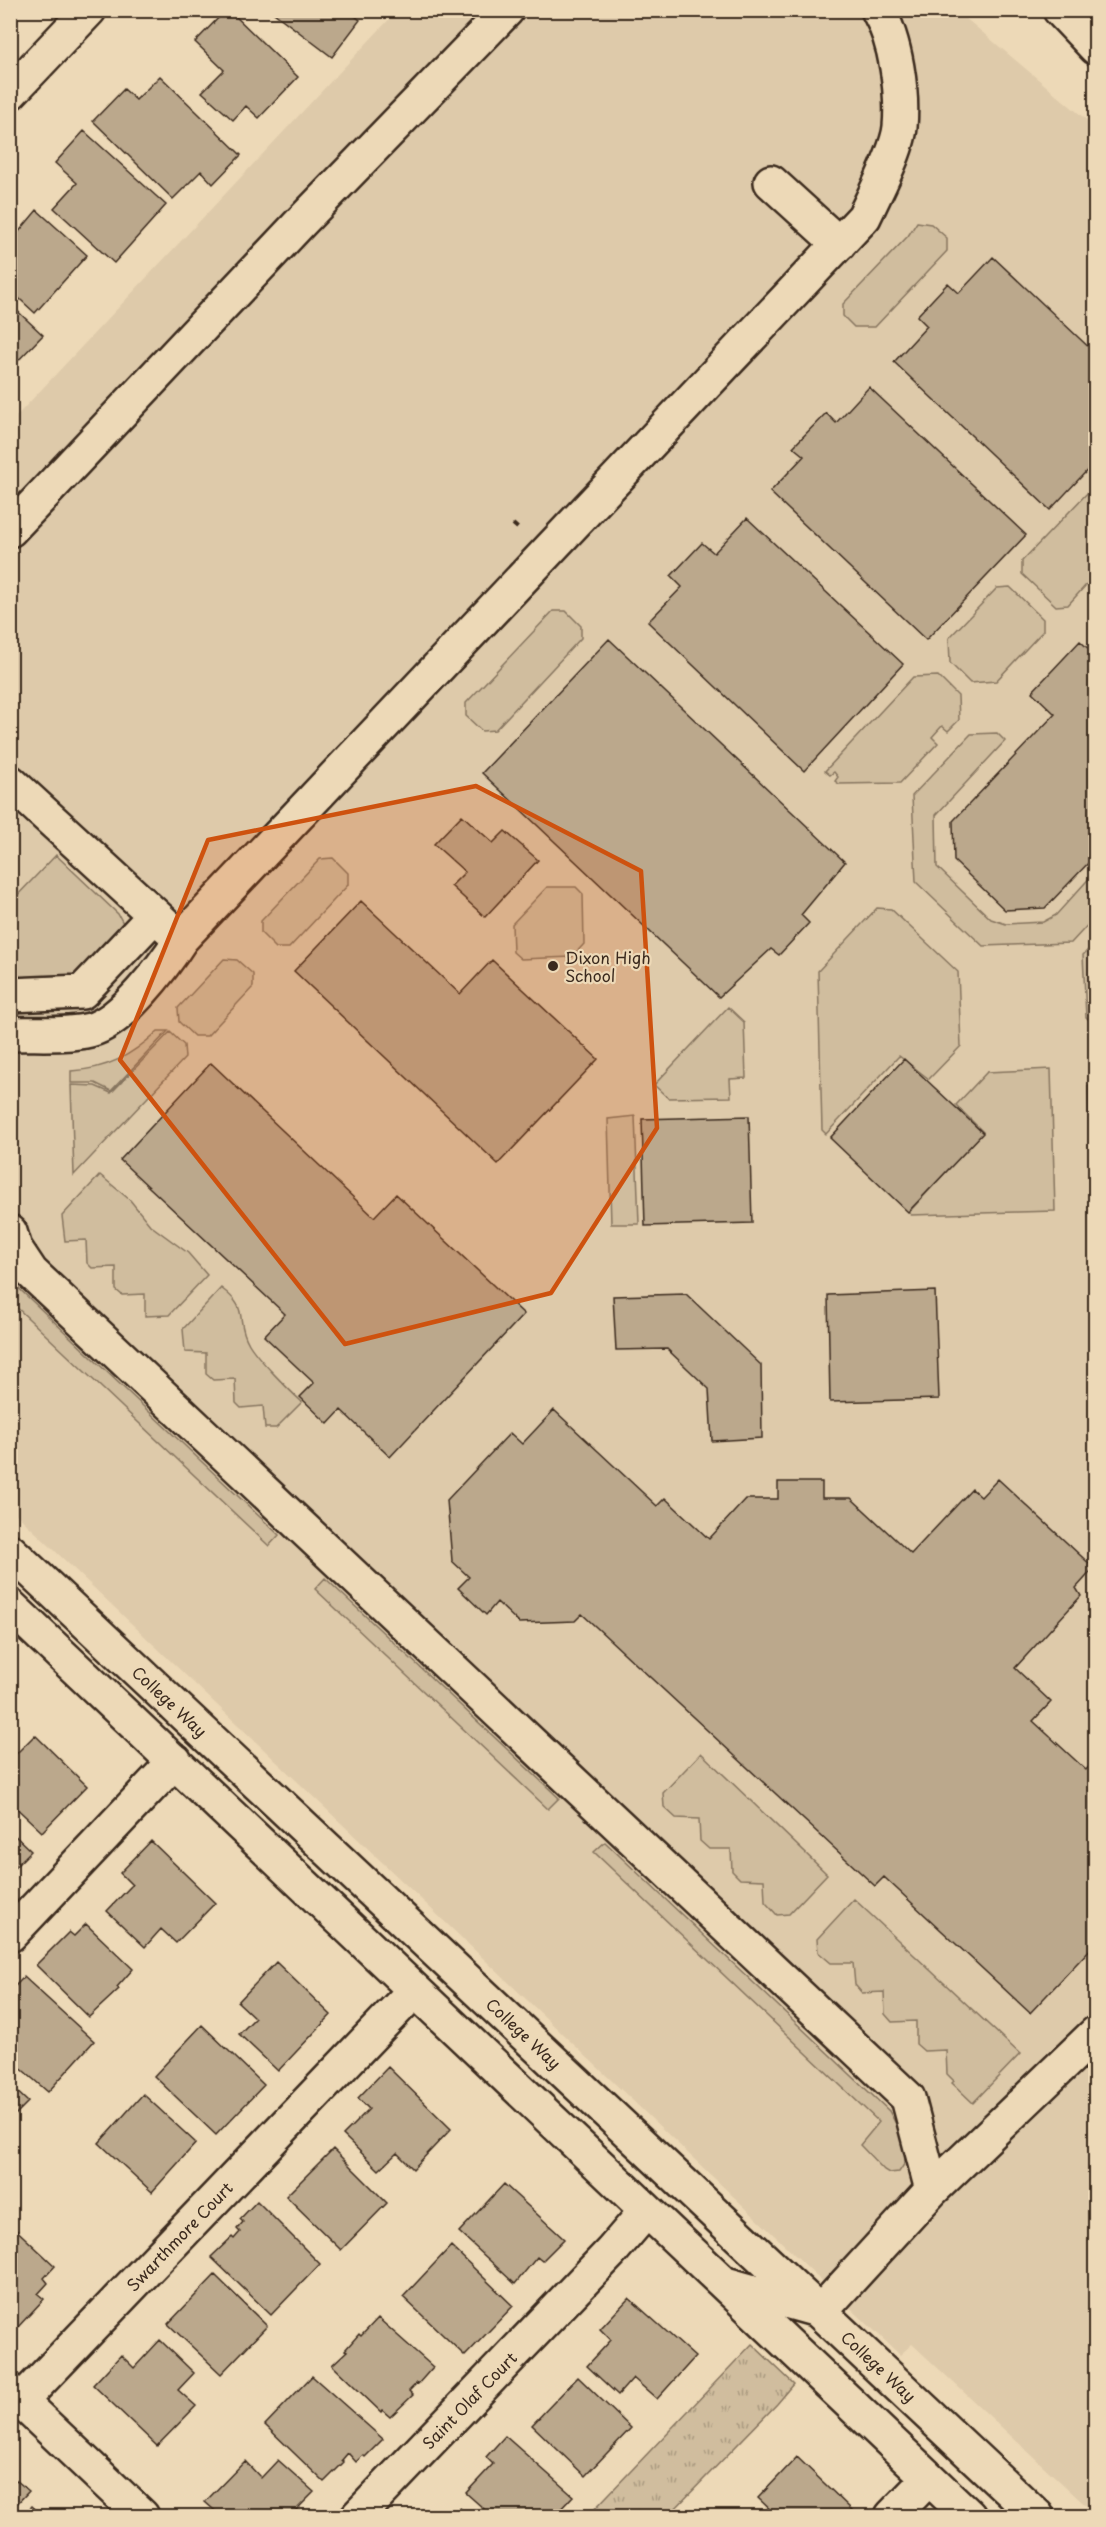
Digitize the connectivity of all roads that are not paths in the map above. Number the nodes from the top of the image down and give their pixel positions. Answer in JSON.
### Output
{"nodes":[{"id":1,"x":89,"y":10,"type":"edge"},
{"id":2,"x":507,"y":10,"type":"edge"},
{"id":3,"x":878,"y":10,"type":"edge"},
{"id":4,"x":1060,"y":10,"type":"edge"},
{"id":5,"x":1095,"y":48,"type":"edge"},
{"id":6,"x":10,"y":93,"type":"edge"},
{"id":7,"x":771,"y":182,"type":"dead end"},
{"id":8,"x":839,"y":244,"type":"junction"},
{"id":9,"x":10,"y":530,"type":"edge"},
{"id":10,"x":10,"y":782,"type":"edge"},
{"id":11,"x":155,"y":915,"type":"junction"},
{"id":12,"x":181,"y":939,"type":"junction"},
{"id":13,"x":10,"y":995,"type":"edge"},
{"id":14,"x":10,"y":1034,"type":"edge"},
{"id":15,"x":10,"y":1232,"type":"edge"},
{"id":16,"x":10,"y":1551,"type":"edge"},
{"id":17,"x":10,"y":1606,"type":"edge"},
{"id":18,"x":175,"y":1761,"type":"junction"},
{"id":19,"x":10,"y":1935,"type":"edge"},
{"id":20,"x":414,"y":1990,"type":"junction"},
{"id":21,"x":1095,"y":2033,"type":"edge"},
{"id":22,"x":932,"y":2190,"type":"junction"},
{"id":23,"x":646,"y":2211,"type":"junction"},
{"id":24,"x":726,"y":2284,"type":"junction"},
{"id":25,"x":820,"y":2311,"type":"junction"},
{"id":26,"x":16,"y":2396,"type":"edge"},
{"id":27,"x":929,"y":2478,"type":"junction"},
{"id":28,"x":142,"y":2517,"type":"edge"},
{"id":29,"x":358,"y":2517,"type":"edge"},
{"id":30,"x":892,"y":2517,"type":"edge"},
{"id":31,"x":969,"y":2517,"type":"edge"},
{"id":32,"x":1037,"y":2517,"type":"edge"}],
"edges":[{"from":1,"to":6,"type":"street"},
{"from":2,"to":9,"type":"street"},
{"from":3,"to":8,"type":"street"},
{"from":4,"to":5,"type":"street"},
{"from":7,"to":8,"type":"street"},
{"from":8,"to":12,"type":"street"},
{"from":10,"to":11,"type":"street"},
{"from":11,"to":12,"type":"street"},
{"from":11,"to":13,"type":"street"},
{"from":12,"to":14,"type":"street"},
{"from":15,"to":22,"type":"street"},
{"from":16,"to":25,"type":"street","name":"College Way"},
{"from":17,"to":18,"type":"street"},
{"from":18,"to":19,"type":"street"},
{"from":18,"to":20,"type":"street"},
{"from":20,"to":23,"type":"street"},
{"from":20,"to":26,"type":"street","name":"Swarthmore Court"},
{"from":21,"to":22,"type":"street"},
{"from":22,"to":25,"type":"street"},
{"from":23,"to":24,"type":"street"},
{"from":23,"to":29,"type":"street","name":"Saint Olaf Court"},
{"from":24,"to":25,"type":"street"},
{"from":24,"to":27,"type":"street"},
{"from":25,"to":32,"type":"street","name":"College Way"},
{"from":26,"to":28,"type":"street"},
{"from":27,"to":30,"type":"street"},
{"from":27,"to":31,"type":"street"}]}
